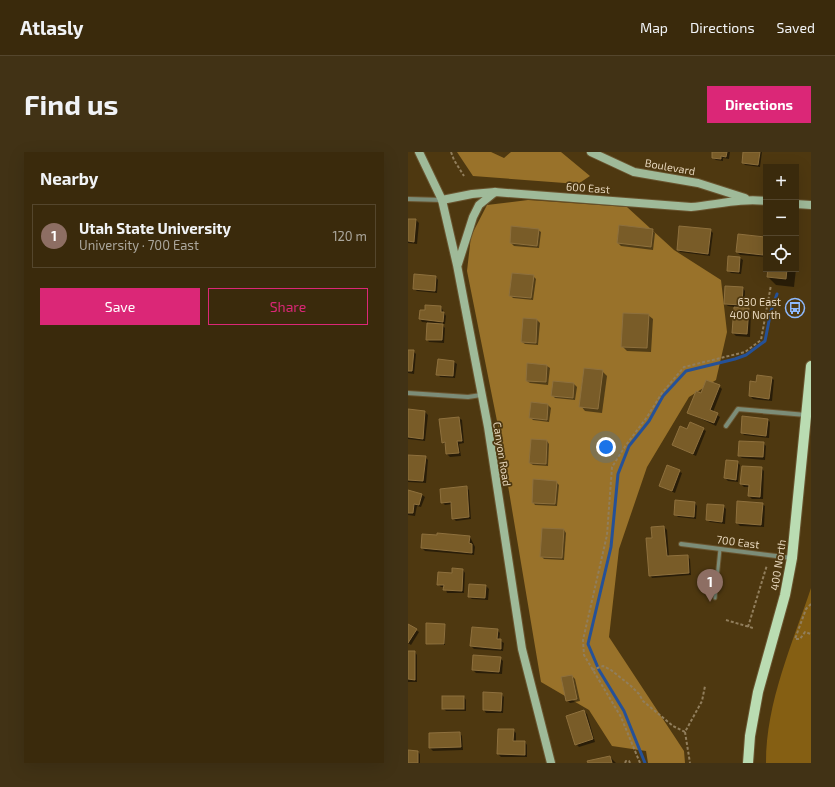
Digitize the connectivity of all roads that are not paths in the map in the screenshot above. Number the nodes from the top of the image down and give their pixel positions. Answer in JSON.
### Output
{"nodes":[{"id":1,"x":419,"y":152,"type":"edge"},
{"id":2,"x":591,"y":152,"type":"edge"},
{"id":3,"x":495,"y":192,"type":"junction"},
{"id":4,"x":408,"y":199,"type":"edge"},
{"id":5,"x":748,"y":199,"type":"junction"},
{"id":6,"x":442,"y":200,"type":"junction"},
{"id":7,"x":763,"y":201,"type":"edge"},
{"id":8,"x":799,"y":204,"type":"edge"},
{"id":9,"x":811,"y":205,"type":"edge"},
{"id":10,"x":457,"y":265,"type":"junction"},
{"id":11,"x":811,"y":366,"type":"edge"},
{"id":12,"x":408,"y":393,"type":"edge"},
{"id":13,"x":481,"y":395,"type":"junction"},
{"id":14,"x":806,"y":415,"type":"junction"},
{"id":15,"x":726,"y":426,"type":"dead end"},
{"id":16,"x":681,"y":544,"type":"dead end"},
{"id":17,"x":720,"y":549,"type":"junction"},
{"id":18,"x":792,"y":558,"type":"junction"},
{"id":19,"x":715,"y":598,"type":"dead end"},
{"id":20,"x":551,"y":763,"type":"edge"},
{"id":21,"x":748,"y":763,"type":"edge"}],
"edges":[{"from":1,"to":6,"type":"street","name":"Canyon Road"},
{"from":2,"to":5,"type":"street","name":"Boulevard"},
{"from":3,"to":5,"type":"street","name":"600 East"},
{"from":3,"to":6,"type":"street","name":"600 East"},
{"from":3,"to":10,"type":"street"},
{"from":4,"to":6,"type":"street","name":"600 East"},
{"from":5,"to":7,"type":"street","name":"600 East"},
{"from":6,"to":10,"type":"street","name":"Canyon Road"},
{"from":8,"to":9,"type":"street"},
{"from":10,"to":13,"type":"street","name":"Canyon Road"},
{"from":11,"to":14,"type":"main road","name":"400 North"},
{"from":12,"to":13,"type":"street"},
{"from":13,"to":20,"type":"street","name":"Canyon Road"},
{"from":14,"to":15,"type":"street"},
{"from":14,"to":18,"type":"main road","name":"400 North"},
{"from":16,"to":17,"type":"street","name":"700 East"},
{"from":17,"to":18,"type":"street","name":"700 East"},
{"from":17,"to":19,"type":"lane"},
{"from":18,"to":21,"type":"main road","name":"400 North"}]}
